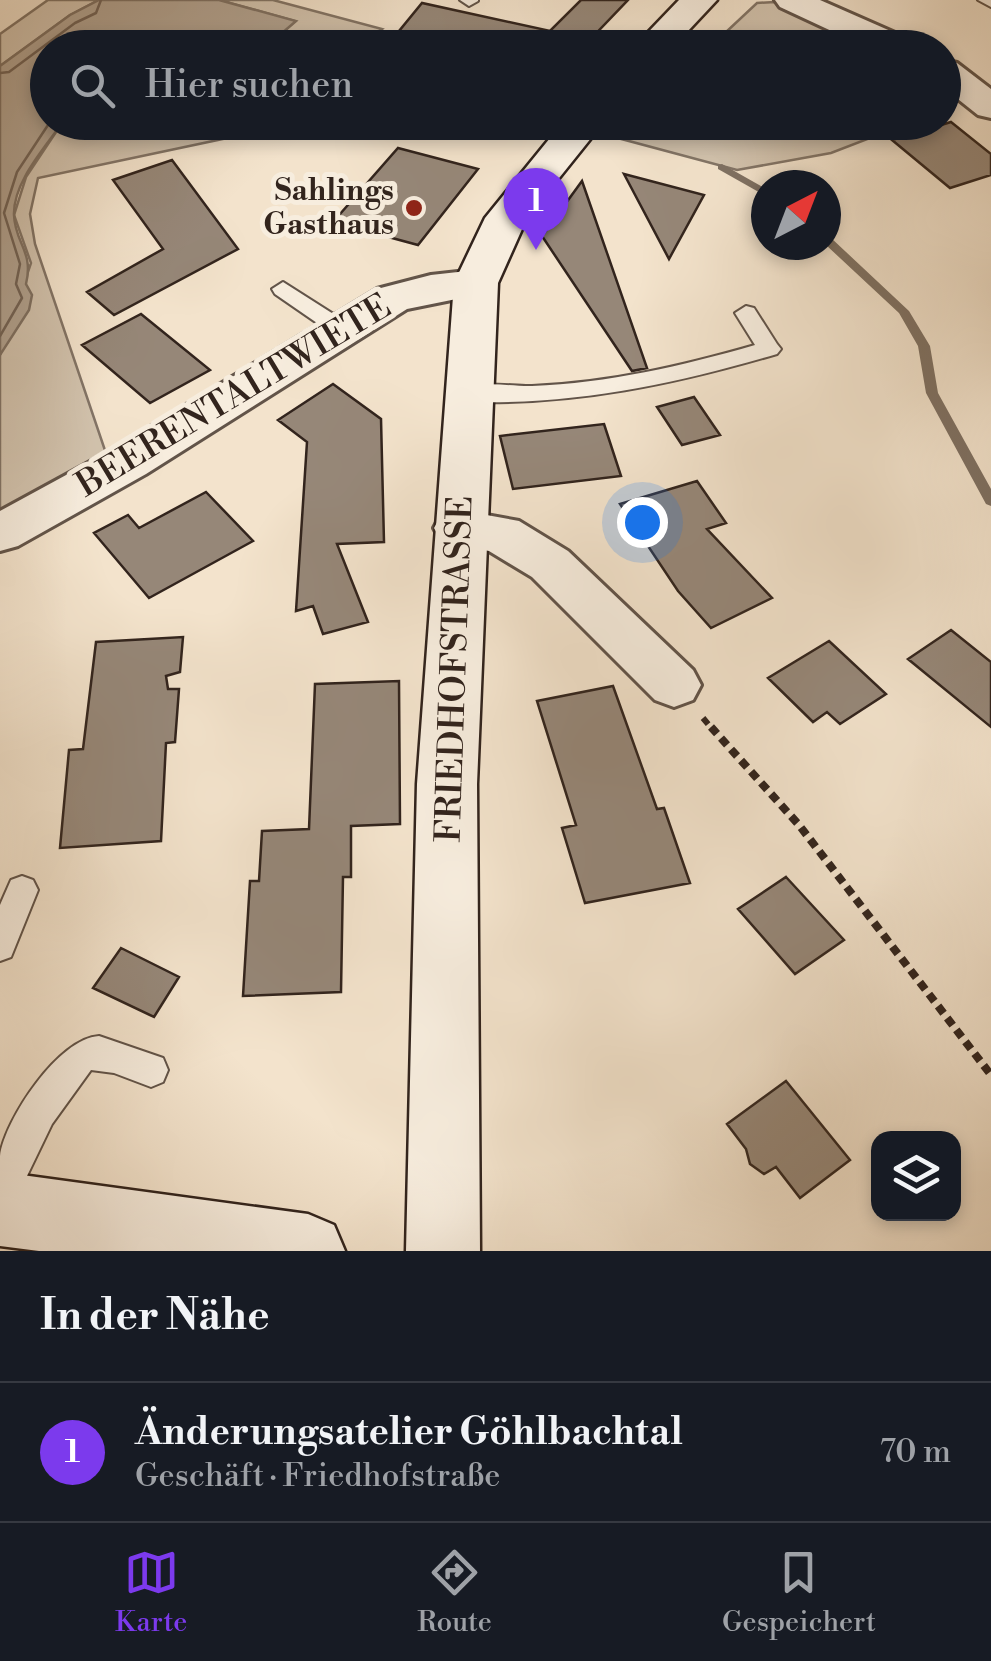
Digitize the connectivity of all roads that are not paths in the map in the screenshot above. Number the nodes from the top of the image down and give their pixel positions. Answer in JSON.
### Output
{"nodes":[{"id":1,"x":700,"y":0,"type":"edge"},
{"id":2,"x":792,"y":0,"type":"edge"},
{"id":3,"x":669,"y":30,"type":"edge"},
{"id":4,"x":858,"y":30,"type":"edge"},
{"id":5,"x":961,"y":84,"type":"edge"},
{"id":6,"x":991,"y":107,"type":"edge"},
{"id":7,"x":555,"y":140,"type":"edge"},
{"id":8,"x":476,"y":283,"type":"junction"},
{"id":9,"x":283,"y":289,"type":"dead end"},
{"id":10,"x":746,"y":313,"type":"dead end"},
{"id":11,"x":344,"y":327,"type":"junction"},
{"id":12,"x":469,"y":394,"type":"junction"},
{"id":13,"x":460,"y":528,"type":"junction"},
{"id":14,"x":0,"y":533,"type":"edge"},
{"id":15,"x":674,"y":685,"type":"road end"},
{"id":16,"x":22,"y":890,"type":"dead end"},
{"id":17,"x":0,"y":946,"type":"edge"},
{"id":18,"x":151,"y":1070,"type":"dead end"},
{"id":19,"x":0,"y":1192,"type":"edge"},
{"id":20,"x":0,"y":1210,"type":"edge"},
{"id":21,"x":85,"y":1251,"type":"edge"},
{"id":22,"x":308,"y":1251,"type":"edge"},
{"id":23,"x":443,"y":1251,"type":"edge"}],
"edges":[{"from":1,"to":3,"type":"street"},
{"from":2,"to":4,"type":"street"},
{"from":5,"to":6,"type":"street"},
{"from":7,"to":8,"type":"street","name":"FRIEDHOFSTRASSE"},
{"from":8,"to":11,"type":"street","name":"BEERENTALTWIETE"},
{"from":8,"to":12,"type":"street","name":"FRIEDHOFSTRASSE"},
{"from":9,"to":11,"type":"lane"},
{"from":10,"to":12,"type":"lane"},
{"from":11,"to":14,"type":"street","name":"BEERENTALTWIETE"},
{"from":12,"to":13,"type":"street","name":"FRIEDHOFSTRASSE"},
{"from":13,"to":15,"type":"street"},
{"from":13,"to":23,"type":"street","name":"FRIEDHOFSTRASSE"},
{"from":16,"to":17,"type":"lane"},
{"from":18,"to":19,"type":"lane"},
{"from":20,"to":21,"type":"street"},
{"from":20,"to":22,"type":"street"}]}
